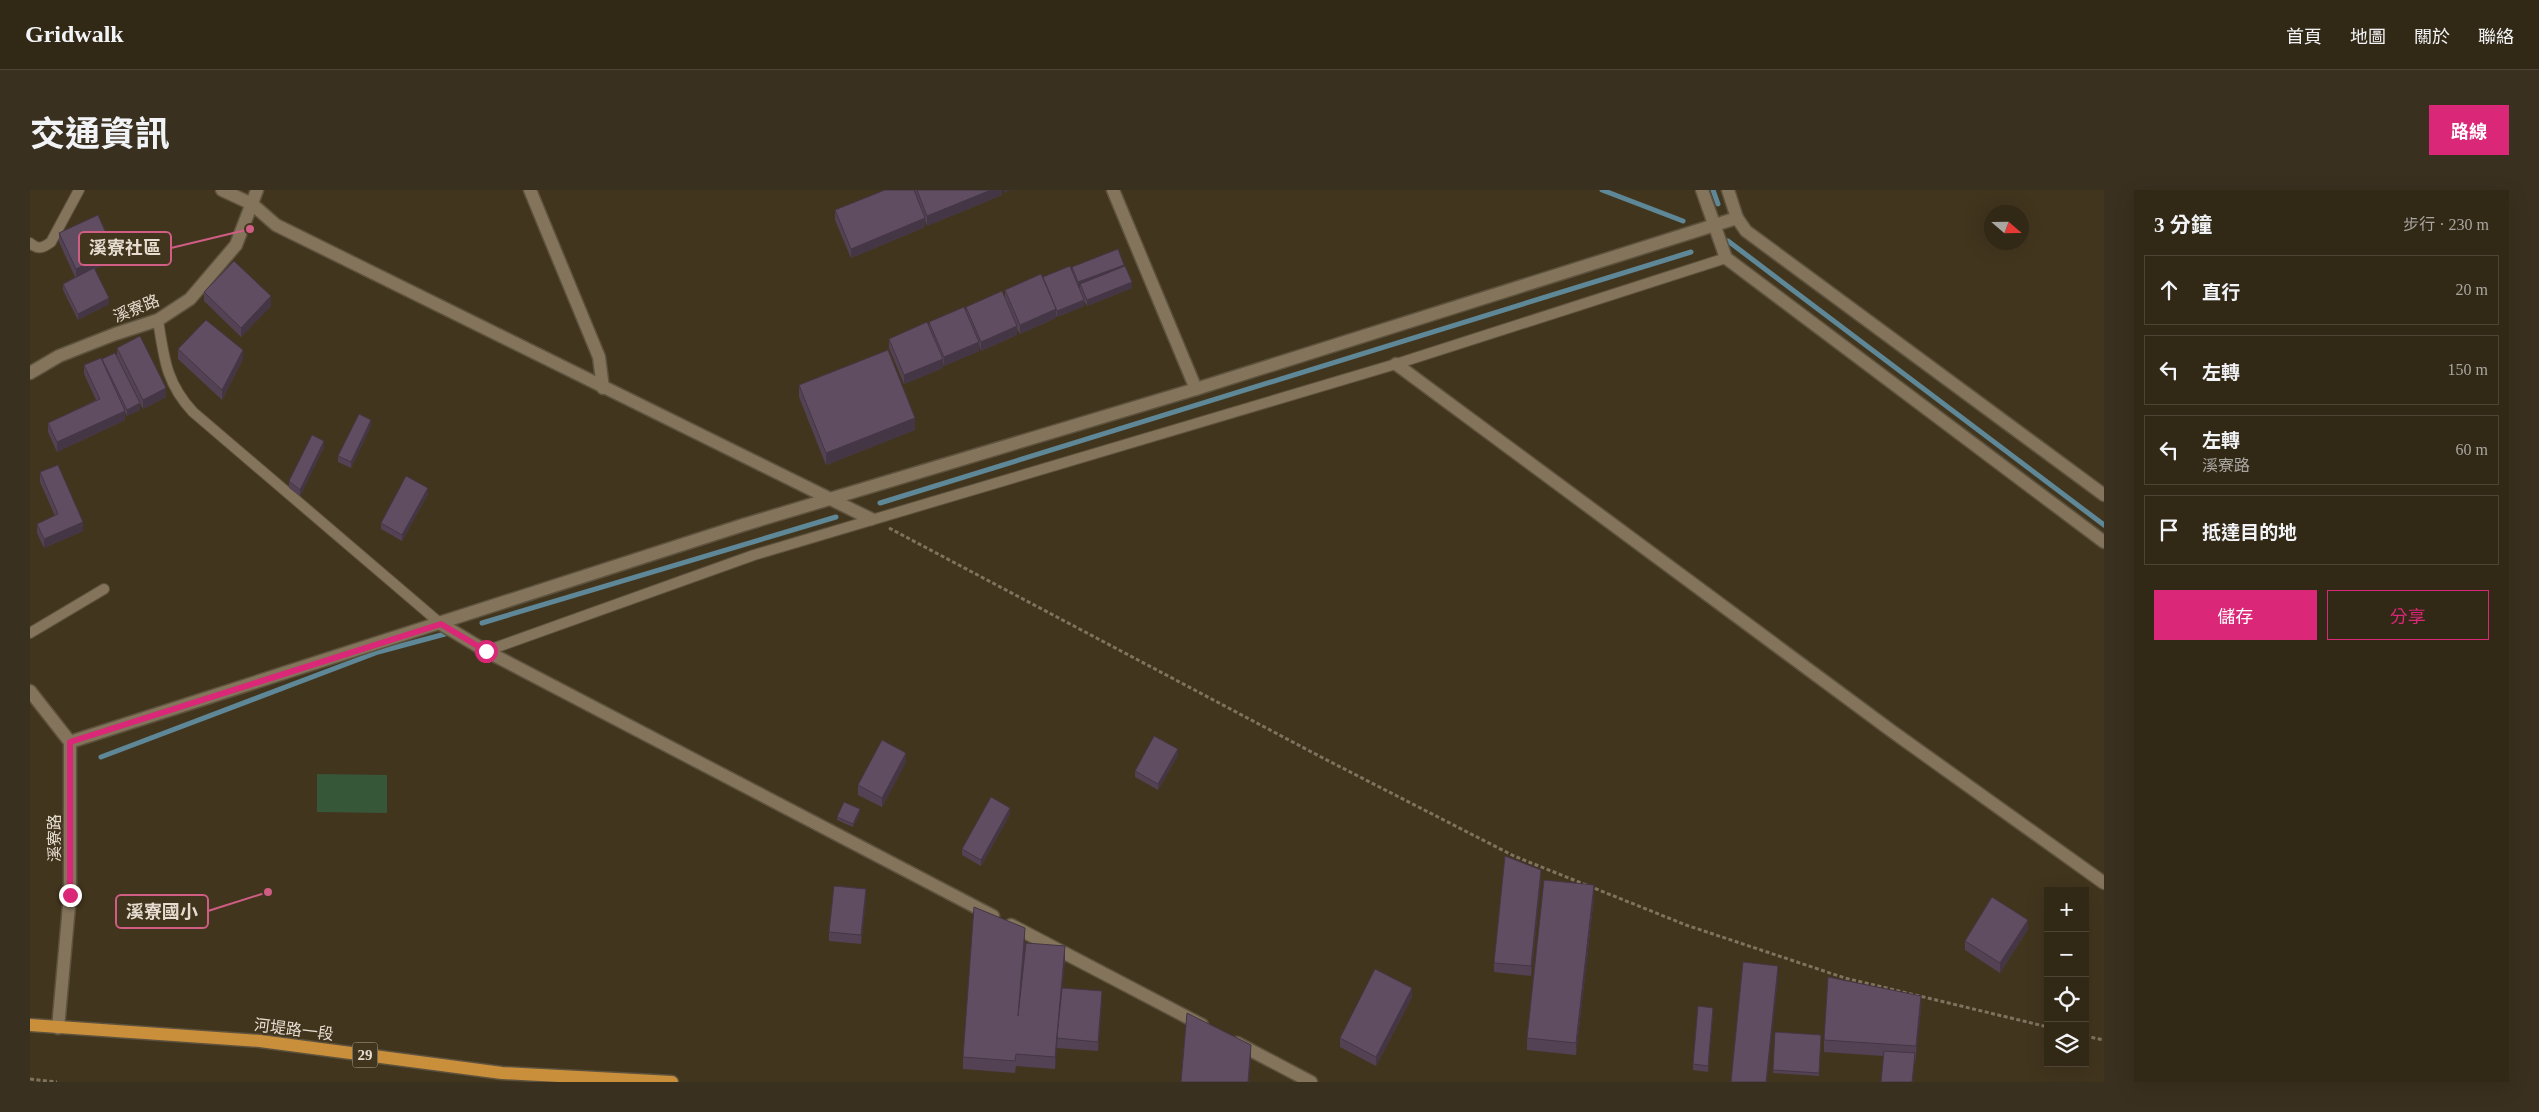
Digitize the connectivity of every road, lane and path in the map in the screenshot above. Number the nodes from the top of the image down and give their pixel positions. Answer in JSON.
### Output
{"nodes":[{"id":1,"x":79,"y":190,"type":"edge"},
{"id":2,"x":222,"y":190,"type":"edge"},
{"id":3,"x":257,"y":190,"type":"edge"},
{"id":4,"x":530,"y":190,"type":"edge"},
{"id":5,"x":1113,"y":190,"type":"edge"},
{"id":6,"x":1702,"y":190,"type":"edge"},
{"id":7,"x":1728,"y":190,"type":"edge"},
{"id":8,"x":252,"y":204,"type":"junction"},
{"id":9,"x":1737,"y":218,"type":"junction"},
{"id":10,"x":1714,"y":227,"type":"junction"},
{"id":11,"x":30,"y":244,"type":"edge"},
{"id":12,"x":1726,"y":258,"type":"junction"},
{"id":13,"x":158,"y":320,"type":"junction"},
{"id":14,"x":1396,"y":364,"type":"junction"},
{"id":15,"x":30,"y":373,"type":"edge"},
{"id":16,"x":603,"y":388,"type":"junction"},
{"id":17,"x":1196,"y":389,"type":"junction"},
{"id":18,"x":2104,"y":495,"type":"edge"},
{"id":19,"x":834,"y":499,"type":"junction"},
{"id":20,"x":871,"y":519,"type":"junction"},
{"id":21,"x":2104,"y":542,"type":"edge"},
{"id":22,"x":104,"y":589,"type":"dead end"},
{"id":23,"x":441,"y":624,"type":"junction"},
{"id":24,"x":30,"y":633,"type":"edge"},
{"id":25,"x":486,"y":651,"type":"junction"},
{"id":26,"x":30,"y":690,"type":"edge"},
{"id":27,"x":70,"y":742,"type":"junction"},
{"id":28,"x":2104,"y":883,"type":"edge"},
{"id":29,"x":30,"y":1025,"type":"edge"},
{"id":30,"x":2044,"y":1026,"type":"edge"},
{"id":31,"x":58,"y":1028,"type":"junction"},
{"id":32,"x":2089,"y":1037,"type":"edge"},
{"id":33,"x":2104,"y":1040,"type":"edge"},
{"id":34,"x":30,"y":1079,"type":"edge"},
{"id":35,"x":57,"y":1082,"type":"edge"},
{"id":36,"x":672,"y":1082,"type":"edge"},
{"id":37,"x":1311,"y":1082,"type":"edge"}],
"edges":[{"from":1,"to":11,"type":"lane"},
{"from":2,"to":8,"type":"street"},
{"from":3,"to":8,"type":"street","name":"溪寮路"},
{"from":4,"to":16,"type":"street"},
{"from":5,"to":17,"type":"street"},
{"from":6,"to":10,"type":"street"},
{"from":7,"to":9,"type":"street"},
{"from":8,"to":13,"type":"street","name":"溪寮路"},
{"from":8,"to":16,"type":"street"},
{"from":9,"to":10,"type":"street"},
{"from":9,"to":18,"type":"street"},
{"from":10,"to":12,"type":"street"},
{"from":10,"to":17,"type":"street"},
{"from":12,"to":14,"type":"lane"},
{"from":12,"to":21,"type":"street"},
{"from":13,"to":15,"type":"street","name":"溪寮路"},
{"from":13,"to":23,"type":"lane"},
{"from":14,"to":20,"type":"lane"},
{"from":14,"to":28,"type":"street"},
{"from":16,"to":19,"type":"street"},
{"from":17,"to":19,"type":"street"},
{"from":19,"to":20,"type":"street"},
{"from":19,"to":23,"type":"street"},
{"from":20,"to":25,"type":"lane"},
{"from":20,"to":30,"type":"path"},
{"from":22,"to":24,"type":"lane"},
{"from":23,"to":25,"type":"street"},
{"from":23,"to":27,"type":"street"},
{"from":25,"to":37,"type":"street"},
{"from":26,"to":27,"type":"street"},
{"from":27,"to":31,"type":"street","name":"溪寮路"},
{"from":29,"to":31,"type":"main road","name":"河堤路一段","number":"29"},
{"from":31,"to":36,"type":"main road","name":"河堤路一段","number":"29"},
{"from":32,"to":33,"type":"path"},
{"from":34,"to":35,"type":"path"}]}
